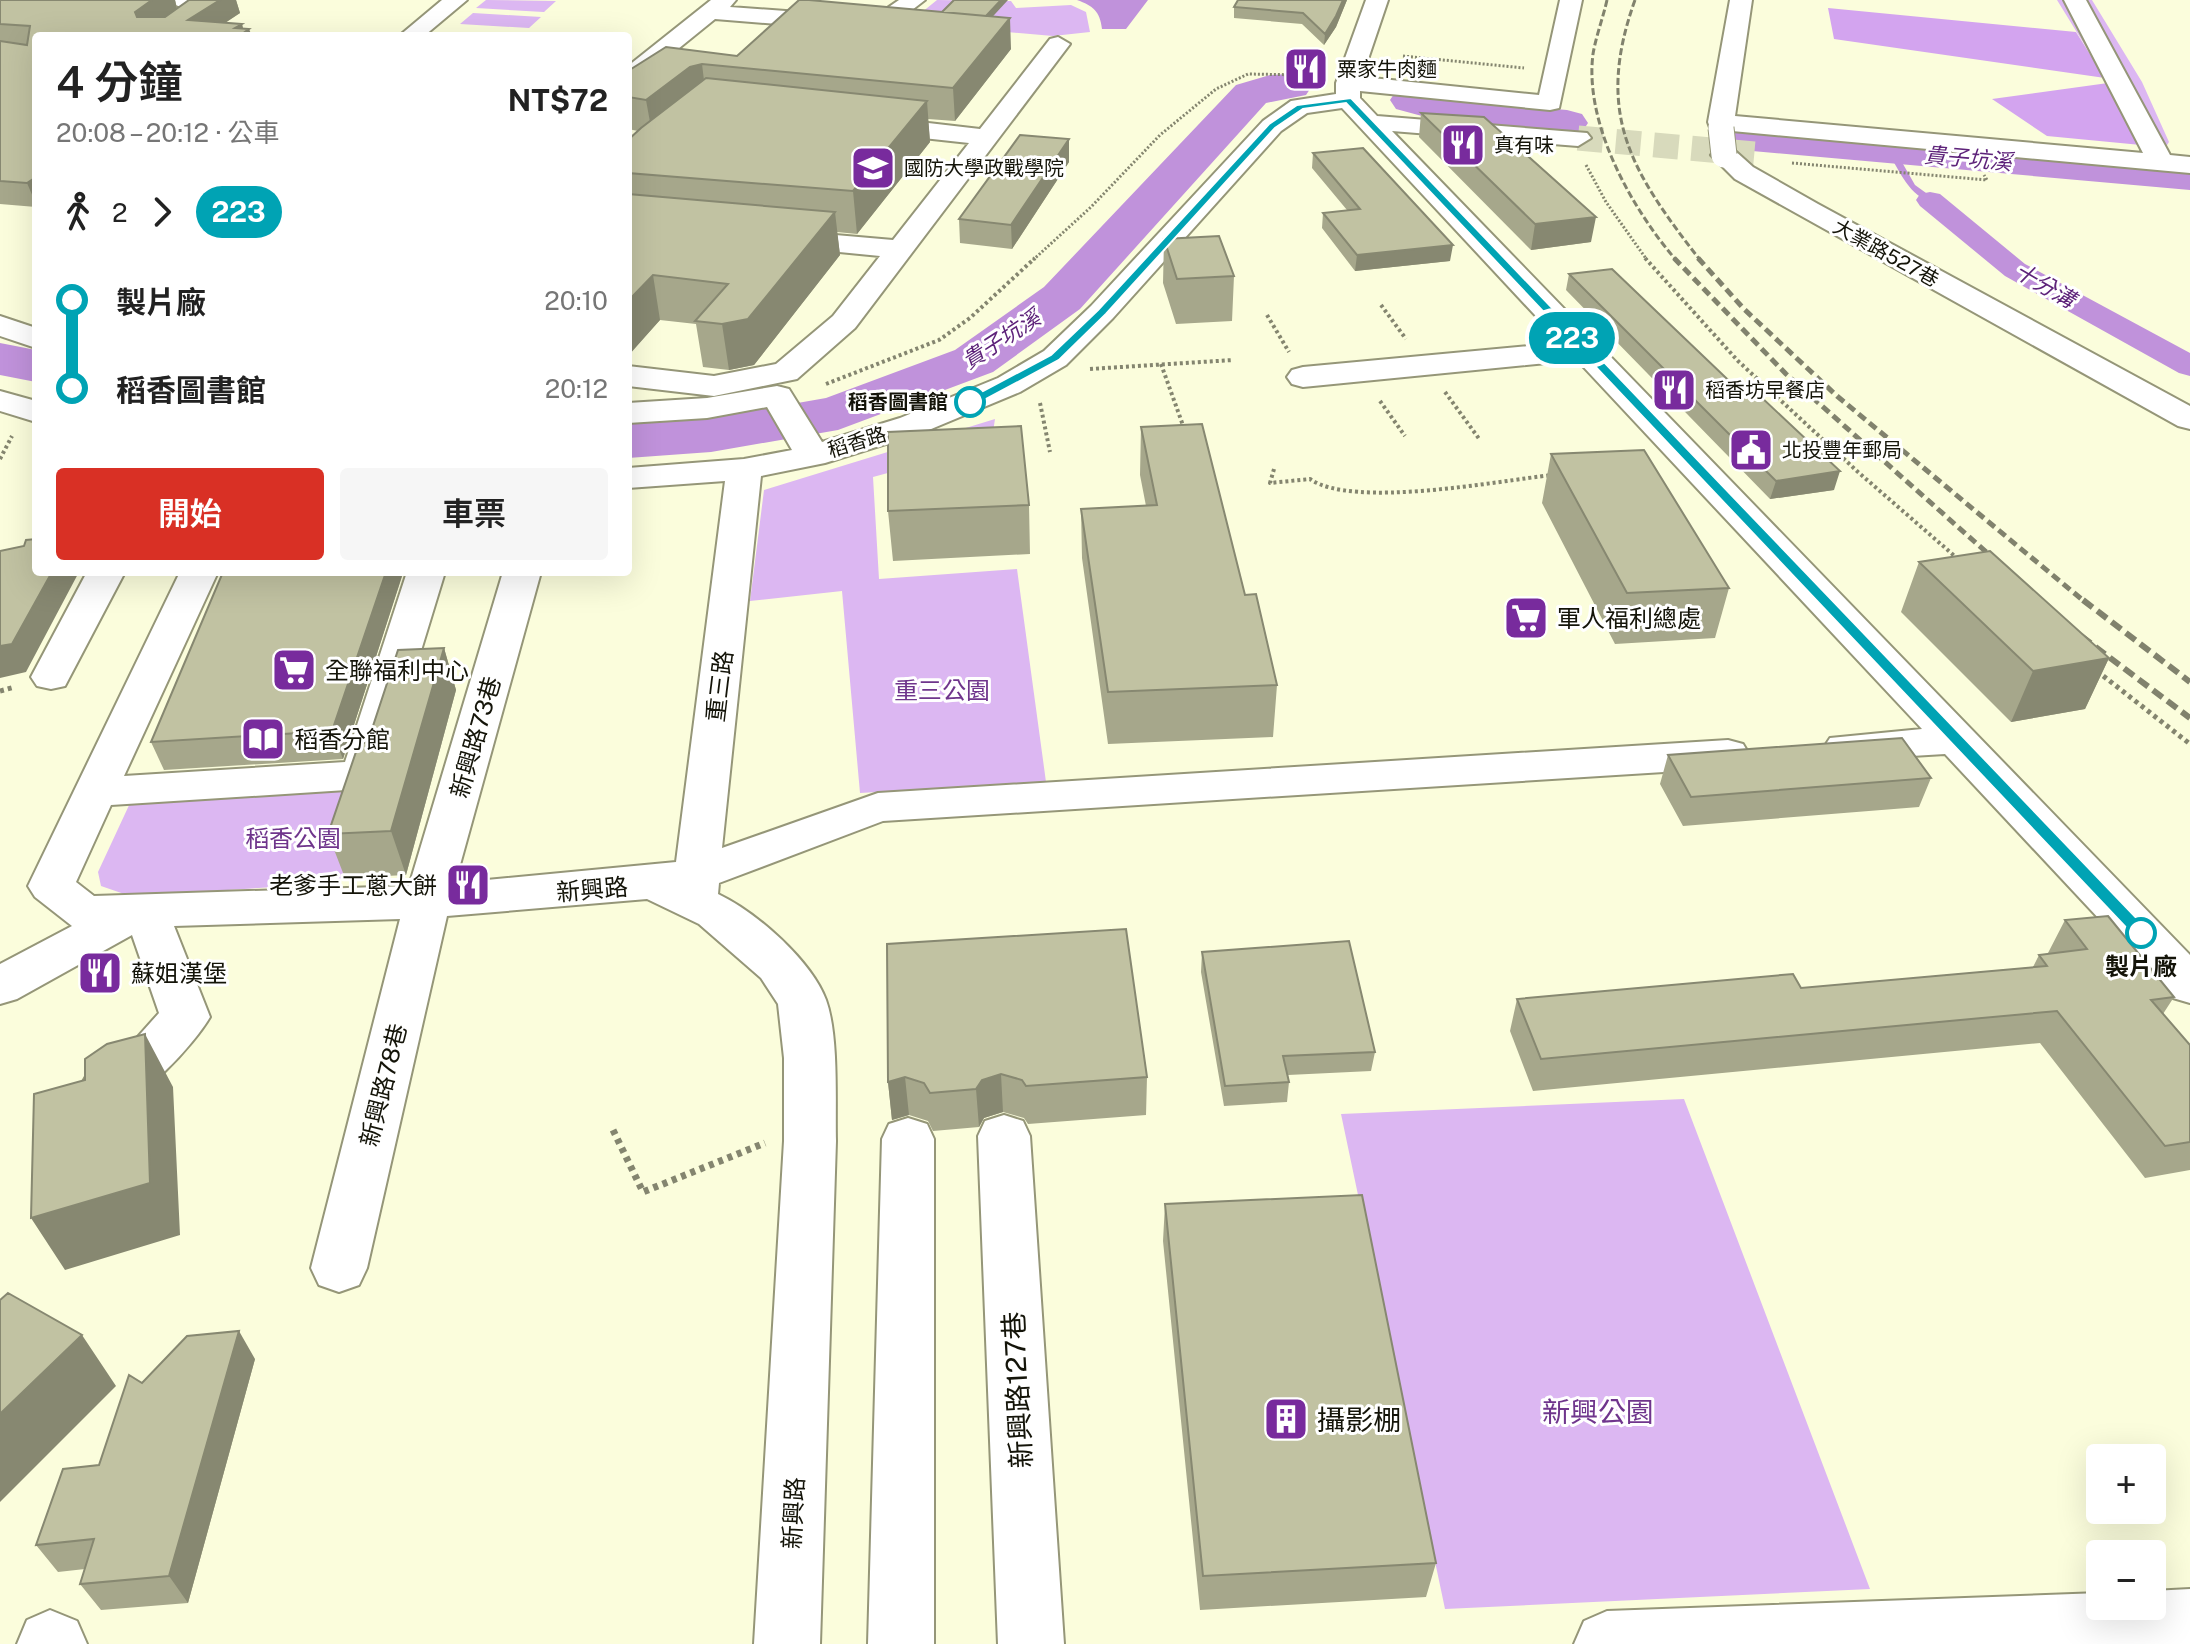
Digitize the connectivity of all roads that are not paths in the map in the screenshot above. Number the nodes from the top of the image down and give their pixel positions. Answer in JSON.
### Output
{"nodes":[{"id":1,"x":456,"y":0,"type":"edge"},
{"id":2,"x":914,"y":0,"type":"edge"},
{"id":3,"x":1377,"y":0,"type":"edge"},
{"id":4,"x":1571,"y":0,"type":"edge"},
{"id":5,"x":1741,"y":0,"type":"edge"},
{"id":6,"x":2075,"y":0,"type":"edge"},
{"id":7,"x":208,"y":1,"type":"edge"},
{"id":8,"x":718,"y":6,"type":"edge"},
{"id":9,"x":180,"y":9,"type":"edge"},
{"id":10,"x":878,"y":25,"type":"junction"},
{"id":11,"x":908,"y":29,"type":"edge"},
{"id":12,"x":415,"y":32,"type":"edge"},
{"id":13,"x":1028,"y":41,"type":"dead end"},
{"id":14,"x":632,"y":75,"type":"edge"},
{"id":15,"x":1355,"y":102,"type":"junction"},
{"id":16,"x":846,"y":122,"type":"edge"},
{"id":17,"x":1722,"y":135,"type":"junction"},
{"id":18,"x":987,"y":137,"type":"junction"},
{"id":19,"x":1578,"y":138,"type":"tunnel mouth"},
{"id":20,"x":1974,"y":145,"type":"junction"},
{"id":21,"x":2161,"y":162,"type":"junction"},
{"id":22,"x":2190,"y":165,"type":"edge"},
{"id":23,"x":1984,"y":173,"type":"road end"},
{"id":24,"x":750,"y":236,"type":"edge"},
{"id":25,"x":902,"y":249,"type":"junction"},
{"id":26,"x":0,"y":325,"type":"edge"},
{"id":27,"x":32,"y":337,"type":"edge"},
{"id":28,"x":1584,"y":350,"type":"junction"},
{"id":29,"x":632,"y":376,"type":"edge"},
{"id":30,"x":1303,"y":377,"type":"road end"},
{"id":31,"x":0,"y":401,"type":"edge"},
{"id":32,"x":32,"y":411,"type":"edge"},
{"id":33,"x":632,"y":413,"type":"edge"},
{"id":34,"x":2190,"y":419,"type":"edge"},
{"id":35,"x":806,"y":444,"type":"junction"},
{"id":36,"x":744,"y":469,"type":"junction"},
{"id":37,"x":632,"y":478,"type":"edge"},
{"id":38,"x":104,"y":576,"type":"edge"},
{"id":39,"x":197,"y":576,"type":"edge"},
{"id":40,"x":425,"y":576,"type":"edge"},
{"id":41,"x":521,"y":576,"type":"edge"},
{"id":42,"x":51,"y":677,"type":"dead end"},
{"id":43,"x":1958,"y":740,"type":"junction"},
{"id":44,"x":97,"y":792,"type":"junction"},
{"id":45,"x":681,"y":887,"type":"junction"},
{"id":46,"x":427,"y":902,"type":"junction"},
{"id":47,"x":140,"y":910,"type":"junction"},
{"id":48,"x":2190,"y":985,"type":"edge"},
{"id":49,"x":0,"y":986,"type":"edge"},
{"id":50,"x":67,"y":1114,"type":"edge"},
{"id":51,"x":1004,"y":1136,"type":"dead end"},
{"id":52,"x":908,"y":1139,"type":"dead end"},
{"id":53,"x":339,"y":1268,"type":"dead end"},
{"id":54,"x":2190,"y":1622,"type":"edge"},
{"id":55,"x":1922,"y":1640,"type":"edge"},
{"id":56,"x":787,"y":1644,"type":"edge"},
{"id":57,"x":901,"y":1644,"type":"edge"},
{"id":58,"x":1031,"y":1644,"type":"edge"},
{"id":59,"x":1607,"y":1644,"type":"edge"}],
"edges":[{"from":1,"to":12,"type":"street"},
{"from":2,"to":10,"type":"street"},
{"from":3,"to":15,"type":"street"},
{"from":4,"to":15,"type":"street"},
{"from":5,"to":17,"type":"street"},
{"from":6,"to":21,"type":"street"},
{"from":7,"to":9,"type":"street"},
{"from":8,"to":10,"type":"street"},
{"from":8,"to":14,"type":"street"},
{"from":10,"to":11,"type":"street"},
{"from":13,"to":18,"type":"street"},
{"from":15,"to":19,"type":"street"},
{"from":15,"to":28,"type":"street"},
{"from":15,"to":35,"type":"street","name":"稻香路"},
{"from":16,"to":18,"type":"street"},
{"from":17,"to":20,"type":"street"},
{"from":17,"to":34,"type":"street","name":"大業路527巷"},
{"from":18,"to":25,"type":"street"},
{"from":20,"to":21,"type":"street"},
{"from":20,"to":23,"type":"street"},
{"from":21,"to":22,"type":"street"},
{"from":24,"to":25,"type":"street"},
{"from":25,"to":29,"type":"street"},
{"from":26,"to":27,"type":"street"},
{"from":28,"to":30,"type":"street"},
{"from":28,"to":43,"type":"street"},
{"from":31,"to":32,"type":"street"},
{"from":33,"to":35,"type":"street"},
{"from":35,"to":36,"type":"street","name":"稻香路"},
{"from":36,"to":37,"type":"street","name":"稻香路"},
{"from":36,"to":45,"type":"street","name":"重三路"},
{"from":38,"to":42,"type":"street"},
{"from":39,"to":44,"type":"street","name":"新興路"},
{"from":40,"to":44,"type":"street"},
{"from":41,"to":46,"type":"street","name":"新興路73巷"},
{"from":43,"to":45,"type":"street"},
{"from":43,"to":48,"type":"street"},
{"from":44,"to":47,"type":"street","name":"新興路"},
{"from":45,"to":46,"type":"street","name":"新興路"},
{"from":45,"to":56,"type":"street","name":"新興路"},
{"from":46,"to":47,"type":"street","name":"新興路"},
{"from":46,"to":53,"type":"street","name":"新興路78巷"},
{"from":47,"to":49,"type":"street"},
{"from":47,"to":50,"type":"street"},
{"from":51,"to":58,"type":"street","name":"新興路127巷"},
{"from":52,"to":57,"type":"street"},
{"from":54,"to":55,"type":"street"},
{"from":55,"to":59,"type":"street"}]}
